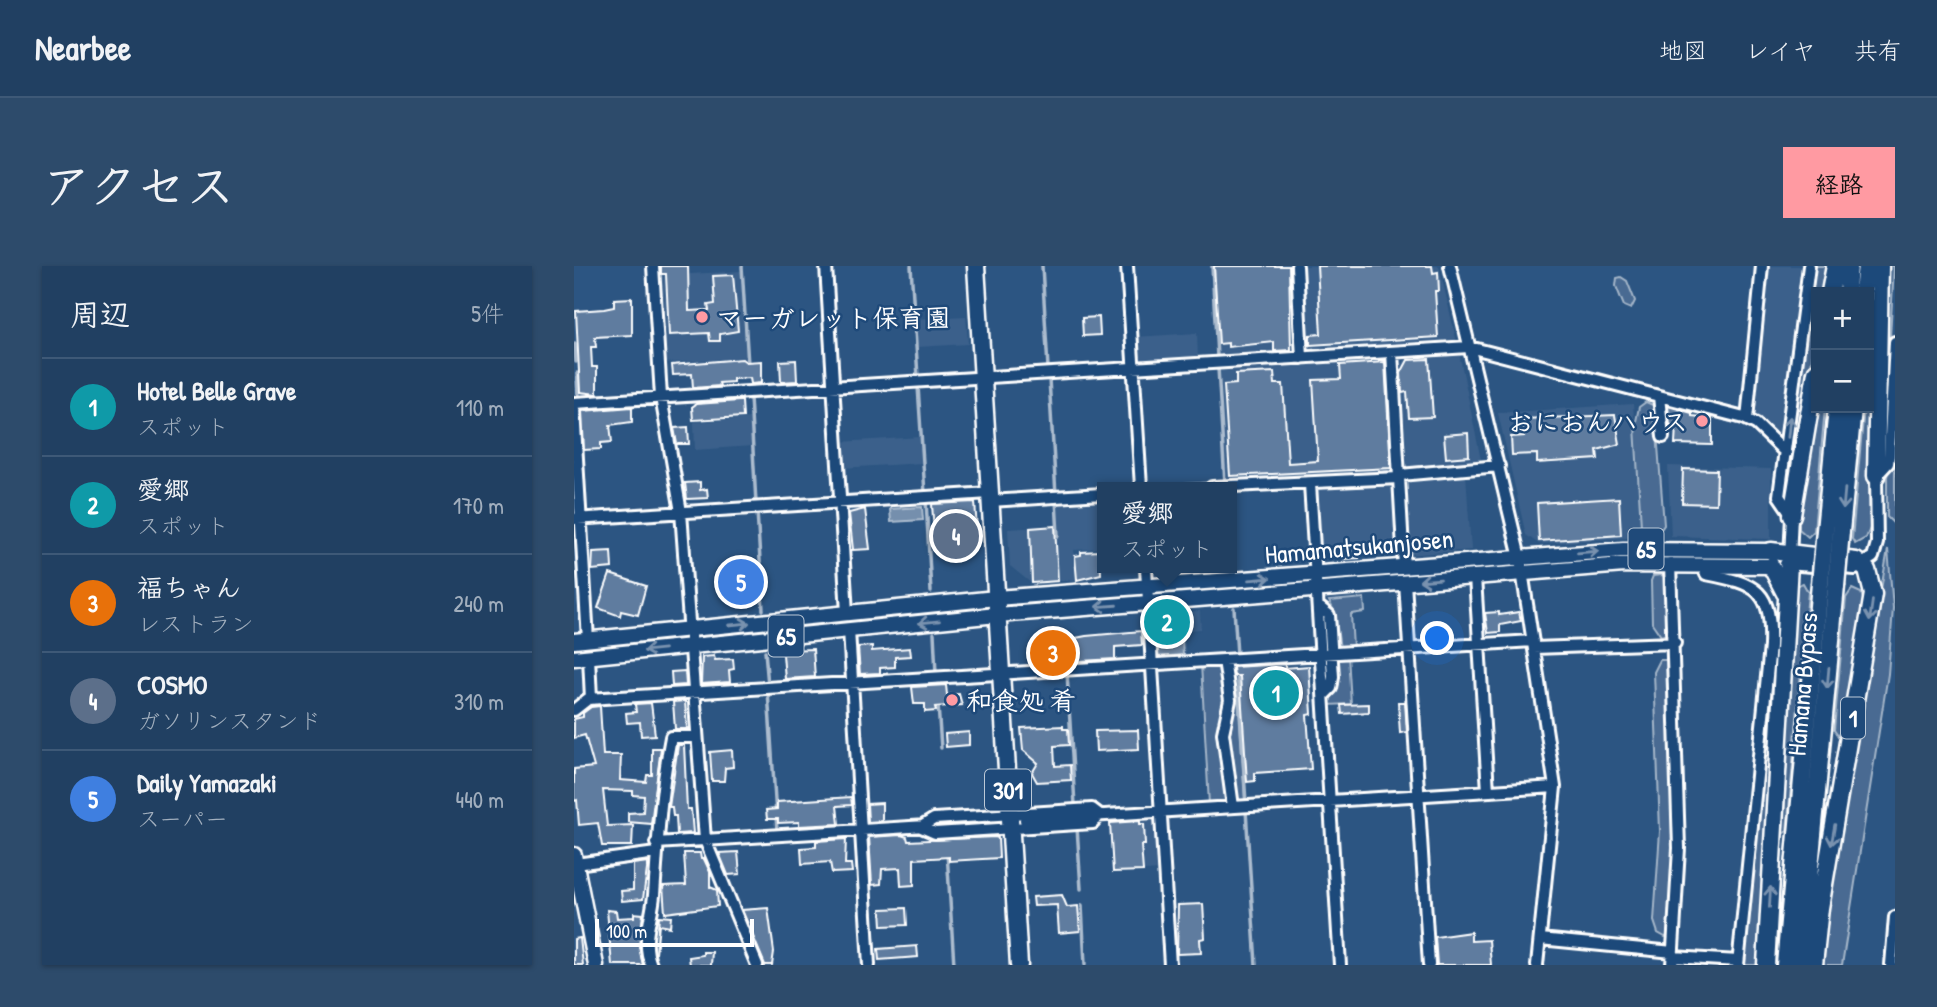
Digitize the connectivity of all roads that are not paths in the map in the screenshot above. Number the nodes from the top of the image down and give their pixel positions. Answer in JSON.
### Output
{"nodes":[{"id":1,"x":653,"y":266,"type":"edge"},
{"id":2,"x":826,"y":266,"type":"edge"},
{"id":3,"x":976,"y":266,"type":"edge"},
{"id":4,"x":1127,"y":266,"type":"edge"},
{"id":5,"x":1297,"y":266,"type":"edge"},
{"id":6,"x":1450,"y":266,"type":"edge"},
{"id":7,"x":1762,"y":266,"type":"edge"},
{"id":8,"x":1809,"y":266,"type":"edge"},
{"id":9,"x":1835,"y":266,"type":"edge"},
{"id":10,"x":1850,"y":266,"type":"edge"},
{"id":11,"x":1866,"y":266,"type":"edge"},
{"id":12,"x":1880,"y":266,"type":"edge"},
{"id":13,"x":1831,"y":287,"type":"edge"},
{"id":14,"x":1848,"y":287,"type":"edge"},
{"id":15,"x":1864,"y":287,"type":"edge"},
{"id":16,"x":1895,"y":342,"type":"edge"},
{"id":17,"x":1469,"y":347,"type":"junction"},
{"id":18,"x":1392,"y":352,"type":"junction"},
{"id":19,"x":1303,"y":358,"type":"junction"},
{"id":20,"x":1133,"y":368,"type":"junction"},
{"id":21,"x":982,"y":377,"type":"junction"},
{"id":22,"x":833,"y":387,"type":"junction"},
{"id":23,"x":1659,"y":396,"type":"junction"},
{"id":24,"x":661,"y":397,"type":"junction"},
{"id":25,"x":1811,"y":402,"type":"edge"},
{"id":26,"x":574,"y":403,"type":"edge"},
{"id":27,"x":574,"y":409,"type":"edge"},
{"id":28,"x":1836,"y":413,"type":"edge"},
{"id":29,"x":1852,"y":413,"type":"edge"},
{"id":30,"x":1747,"y":419,"type":"junction"},
{"id":31,"x":1663,"y":438,"type":"dead end"},
{"id":32,"x":1786,"y":453,"type":"junction"},
{"id":33,"x":1499,"y":466,"type":"junction"},
{"id":34,"x":1876,"y":476,"type":"junction"},
{"id":35,"x":1399,"y":477,"type":"junction"},
{"id":36,"x":1141,"y":482,"type":"edge"},
{"id":37,"x":1310,"y":484,"type":"junction"},
{"id":38,"x":1237,"y":485,"type":"edge"},
{"id":39,"x":1097,"y":494,"type":"edge"},
{"id":40,"x":990,"y":497,"type":"junction"},
{"id":41,"x":840,"y":502,"type":"junction"},
{"id":42,"x":681,"y":512,"type":"junction"},
{"id":43,"x":1792,"y":515,"type":"junction"},
{"id":44,"x":577,"y":518,"type":"edge"},
{"id":45,"x":1832,"y":542,"type":"junction"},
{"id":46,"x":1790,"y":552,"type":"junction"},
{"id":47,"x":1520,"y":558,"type":"junction"},
{"id":48,"x":1771,"y":558,"type":"junction"},
{"id":49,"x":1670,"y":563,"type":"junction"},
{"id":50,"x":1702,"y":564,"type":"junction"},
{"id":51,"x":1863,"y":566,"type":"junction"},
{"id":52,"x":1404,"y":567,"type":"junction"},
{"id":53,"x":1146,"y":573,"type":"edge"},
{"id":54,"x":1523,"y":573,"type":"junction"},
{"id":55,"x":1475,"y":577,"type":"junction"},
{"id":56,"x":1316,"y":582,"type":"junction"},
{"id":57,"x":1405,"y":582,"type":"junction"},
{"id":58,"x":1828,"y":585,"type":"junction"},
{"id":59,"x":1147,"y":587,"type":"junction"},
{"id":60,"x":996,"y":598,"type":"junction"},
{"id":61,"x":1787,"y":599,"type":"junction"},
{"id":62,"x":1148,"y":603,"type":"junction"},
{"id":63,"x":847,"y":613,"type":"junction"},
{"id":64,"x":997,"y":615,"type":"junction"},
{"id":65,"x":688,"y":629,"type":"junction"},
{"id":66,"x":849,"y":630,"type":"junction"},
{"id":67,"x":581,"y":641,"type":"edge"},
{"id":68,"x":1675,"y":643,"type":"junction"},
{"id":69,"x":1479,"y":644,"type":"junction"},
{"id":70,"x":1534,"y":644,"type":"junction"},
{"id":71,"x":690,"y":646,"type":"junction"},
{"id":72,"x":1409,"y":648,"type":"junction"},
{"id":73,"x":1326,"y":653,"type":"junction"},
{"id":74,"x":581,"y":657,"type":"edge"},
{"id":75,"x":1224,"y":660,"type":"junction"},
{"id":76,"x":1152,"y":664,"type":"junction"},
{"id":77,"x":1001,"y":674,"type":"junction"},
{"id":78,"x":852,"y":683,"type":"junction"},
{"id":79,"x":694,"y":692,"type":"junction"},
{"id":80,"x":591,"y":699,"type":"junction"},
{"id":81,"x":574,"y":710,"type":"edge"},
{"id":82,"x":697,"y":737,"type":"junction"},
{"id":83,"x":1555,"y":787,"type":"junction"},
{"id":84,"x":1488,"y":792,"type":"junction"},
{"id":85,"x":1419,"y":796,"type":"junction"},
{"id":86,"x":1330,"y":801,"type":"junction"},
{"id":87,"x":1233,"y":807,"type":"junction"},
{"id":88,"x":1161,"y":812,"type":"junction"},
{"id":89,"x":1100,"y":816,"type":"junction"},
{"id":90,"x":1010,"y":821,"type":"junction"},
{"id":91,"x":921,"y":827,"type":"junction"},
{"id":92,"x":861,"y":830,"type":"junction"},
{"id":93,"x":705,"y":840,"type":"junction"},
{"id":94,"x":656,"y":848,"type":"junction"},
{"id":95,"x":575,"y":859,"type":"edge"},
{"id":96,"x":580,"y":916,"type":"edge"},
{"id":97,"x":1895,"y":917,"type":"edge"},
{"id":98,"x":1540,"y":939,"type":"junction"},
{"id":99,"x":1673,"y":958,"type":"edge"},
{"id":100,"x":1738,"y":963,"type":"edge"},
{"id":101,"x":596,"y":965,"type":"edge"},
{"id":102,"x":651,"y":965,"type":"edge"},
{"id":103,"x":757,"y":965,"type":"edge"},
{"id":104,"x":869,"y":965,"type":"edge"},
{"id":105,"x":1019,"y":965,"type":"edge"},
{"id":106,"x":1170,"y":965,"type":"edge"},
{"id":107,"x":1340,"y":965,"type":"edge"},
{"id":108,"x":1429,"y":965,"type":"edge"},
{"id":109,"x":1537,"y":965,"type":"edge"},
{"id":110,"x":1766,"y":965,"type":"edge"},
{"id":111,"x":1785,"y":965,"type":"edge"},
{"id":112,"x":1801,"y":965,"type":"edge"},
{"id":113,"x":1814,"y":965,"type":"edge"},
{"id":114,"x":1891,"y":965,"type":"edge"}],
"edges":[{"from":1,"to":24,"type":"street"},
{"from":2,"to":22,"type":"street"},
{"from":3,"to":21,"type":"highway","number":"301"},
{"from":4,"to":20,"type":"street"},
{"from":5,"to":19,"type":"street"},
{"from":6,"to":17,"type":"street"},
{"from":7,"to":30,"type":"street"},
{"from":32,"to":8,"type":"street","one_way":true},
{"from":9,"to":13,"type":"highway"},
{"from":10,"to":14,"type":"highway"},
{"from":11,"to":15,"type":"highway"},
{"from":12,"to":34,"type":"highway"},
{"from":16,"to":34,"type":"street"},
{"from":17,"to":18,"type":"street"},
{"from":17,"to":23,"type":"street"},
{"from":17,"to":33,"type":"street"},
{"from":18,"to":19,"type":"street"},
{"from":18,"to":35,"type":"street"},
{"from":19,"to":20,"type":"street"},
{"from":20,"to":21,"type":"street"},
{"from":20,"to":36,"type":"street"},
{"from":21,"to":22,"type":"street"},
{"from":21,"to":40,"type":"highway","number":"301"},
{"from":22,"to":24,"type":"street"},
{"from":22,"to":41,"type":"street"},
{"from":23,"to":30,"type":"street"},
{"from":23,"to":31,"type":"street"},
{"from":24,"to":26,"type":"street"},
{"from":24,"to":42,"type":"street"},
{"from":25,"to":43,"type":"highway"},
{"from":27,"to":44,"type":"street"},
{"from":28,"to":45,"type":"highway","name":"Hamana Bypass","number":"1"},
{"from":29,"to":45,"type":"highway","name":"Hamana Bypass","number":"1","one_way":true},
{"from":30,"to":32,"type":"street"},
{"from":32,"to":43,"type":"street"},
{"from":33,"to":35,"type":"street"},
{"from":33,"to":47,"type":"street"},
{"from":34,"to":51,"type":"street"},
{"from":35,"to":37,"type":"street"},
{"from":35,"to":52,"type":"street"},
{"from":37,"to":38,"type":"street"},
{"from":37,"to":56,"type":"street"},
{"from":39,"to":40,"type":"street"},
{"from":40,"to":41,"type":"street"},
{"from":40,"to":60,"type":"highway","number":"301"},
{"from":41,"to":42,"type":"street"},
{"from":41,"to":63,"type":"street"},
{"from":42,"to":44,"type":"street"},
{"from":42,"to":65,"type":"street"},
{"from":43,"to":46,"type":"street"},
{"from":44,"to":67,"type":"street"},
{"from":45,"to":58,"type":"highway","name":"Hamana Bypass","number":"1","bridge":true},
{"from":46,"to":48,"type":"highway"},
{"from":46,"to":51,"type":"highway"},
{"from":46,"to":61,"type":"highway"},
{"from":47,"to":48,"type":"main road","name":"Hamamatsukanjosen","number":"65","one_way":true},
{"from":47,"to":52,"type":"main road","name":"Hamamatsukanjosen","number":"65"},
{"from":47,"to":54,"type":"street"},
{"from":48,"to":50,"type":"main road","name":"Hamamatsukanjosen","number":"65"},
{"from":48,"to":61,"type":"highway"},
{"from":49,"to":50,"type":"main road","name":"Hamamatsukanjosen","number":"65"},
{"from":49,"to":54,"type":"main road","name":"Hamamatsukanjosen","number":"65"},
{"from":49,"to":68,"type":"street"},
{"from":50,"to":100,"type":"street"},
{"from":51,"to":113,"type":"highway","number":"1","one_way":true},
{"from":52,"to":56,"type":"main road","name":"Hamamatsukanjosen","number":"65"},
{"from":53,"to":59,"type":"street"},
{"from":54,"to":55,"type":"main road","name":"Hamamatsukanjosen","number":"65"},
{"from":54,"to":70,"type":"street"},
{"from":55,"to":57,"type":"main road","name":"Hamamatsukanjosen","number":"65","one_way":true},
{"from":55,"to":69,"type":"street"},
{"from":56,"to":57,"type":"main road","name":"Hamamatsukanjosen","number":"65"},
{"from":59,"to":56,"type":"main road","name":"Hamamatsukanjosen","number":"65","one_way":true},
{"from":56,"to":62,"type":"main road","name":"Hamamatsukanjosen","number":"65"},
{"from":56,"to":73,"type":"street"},
{"from":57,"to":72,"type":"street"},
{"from":58,"to":111,"type":"highway","name":"Hamana Bypass","number":"1"},
{"from":58,"to":112,"type":"highway","name":"Hamana Bypass","number":"1","one_way":true},
{"from":59,"to":60,"type":"main road","name":"Hamamatsukanjosen","number":"65"},
{"from":59,"to":62,"type":"street"},
{"from":60,"to":63,"type":"main road","name":"Hamamatsukanjosen","number":"65"},
{"from":60,"to":64,"type":"highway","number":"301"},
{"from":110,"to":61,"type":"highway","one_way":true},
{"from":62,"to":64,"type":"main road","name":"Hamamatsukanjosen","number":"65","one_way":true},
{"from":62,"to":76,"type":"street"},
{"from":65,"to":63,"type":"main road","name":"Hamamatsukanjosen","number":"65","one_way":true},
{"from":64,"to":66,"type":"main road","name":"Hamamatsukanjosen","number":"65","one_way":true},
{"from":64,"to":77,"type":"highway","number":"301"},
{"from":65,"to":67,"type":"main road","name":"Hamamatsukanjosen","number":"65"},
{"from":65,"to":71,"type":"street"},
{"from":66,"to":71,"type":"main road","name":"Hamamatsukanjosen","number":"65"},
{"from":66,"to":78,"type":"street"},
{"from":68,"to":70,"type":"street"},
{"from":68,"to":99,"type":"street"},
{"from":69,"to":70,"type":"street"},
{"from":69,"to":72,"type":"street"},
{"from":69,"to":84,"type":"street"},
{"from":70,"to":83,"type":"street"},
{"from":71,"to":74,"type":"main road","name":"Hamamatsukanjosen","number":"65","one_way":true},
{"from":71,"to":79,"type":"street"},
{"from":72,"to":73,"type":"street"},
{"from":72,"to":85,"type":"street"},
{"from":73,"to":75,"type":"street"},
{"from":73,"to":86,"type":"street"},
{"from":74,"to":80,"type":"street"},
{"from":75,"to":76,"type":"street"},
{"from":75,"to":87,"type":"street"},
{"from":76,"to":77,"type":"street"},
{"from":76,"to":88,"type":"street"},
{"from":77,"to":78,"type":"street"},
{"from":77,"to":90,"type":"highway","number":"301"},
{"from":78,"to":79,"type":"street"},
{"from":78,"to":92,"type":"street"},
{"from":79,"to":80,"type":"street"},
{"from":79,"to":82,"type":"street"},
{"from":80,"to":81,"type":"street"},
{"from":82,"to":93,"type":"street"},
{"from":82,"to":94,"type":"street"},
{"from":83,"to":84,"type":"street"},
{"from":83,"to":98,"type":"street"},
{"from":84,"to":85,"type":"street"},
{"from":85,"to":86,"type":"street"},
{"from":85,"to":108,"type":"street"},
{"from":86,"to":87,"type":"street"},
{"from":86,"to":107,"type":"street"},
{"from":87,"to":88,"type":"street"},
{"from":88,"to":89,"type":"street"},
{"from":88,"to":106,"type":"street"},
{"from":89,"to":90,"type":"street"},
{"from":89,"to":90,"type":"street"},
{"from":90,"to":91,"type":"street"},
{"from":90,"to":91,"type":"street"},
{"from":90,"to":105,"type":"highway","number":"301"},
{"from":91,"to":92,"type":"street"},
{"from":92,"to":93,"type":"street"},
{"from":92,"to":104,"type":"street"},
{"from":93,"to":94,"type":"street"},
{"from":93,"to":103,"type":"street"},
{"from":94,"to":95,"type":"street"},
{"from":94,"to":102,"type":"street"},
{"from":95,"to":96,"type":"main road"},
{"from":96,"to":101,"type":"main road"},
{"from":97,"to":114,"type":"street"},
{"from":98,"to":99,"type":"street"},
{"from":98,"to":109,"type":"street"},
{"from":99,"to":100,"type":"street"}]}
